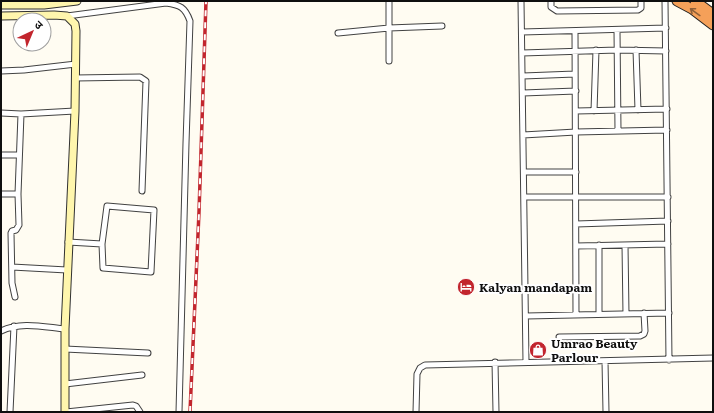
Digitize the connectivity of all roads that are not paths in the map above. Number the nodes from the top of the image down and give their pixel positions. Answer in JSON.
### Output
{"nodes":[{"id":1,"x":77,"y":1,"type":"edge"},
{"id":2,"x":389,"y":1,"type":"edge"},
{"id":3,"x":521,"y":1,"type":"edge"},
{"id":4,"x":551,"y":1,"type":"edge"},
{"id":5,"x":641,"y":1,"type":"edge"},
{"id":6,"x":665,"y":1,"type":"edge"},
{"id":7,"x":677,"y":1,"type":"edge"},
{"id":8,"x":695,"y":1,"type":"edge"},
{"id":9,"x":1,"y":5,"type":"edge"},
{"id":10,"x":713,"y":14,"type":"edge"},
{"id":11,"x":1,"y":16,"type":"edge"},
{"id":12,"x":67,"y":16,"type":"junction"},
{"id":13,"x":713,"y":25,"type":"edge"},
{"id":14,"x":442,"y":26,"type":"dead end"},
{"id":15,"x":389,"y":28,"type":"junction"},
{"id":16,"x":666,"y":28,"type":"junction"},
{"id":17,"x":617,"y":30,"type":"junction"},
{"id":18,"x":575,"y":31,"type":"junction"},
{"id":19,"x":522,"y":32,"type":"junction"},
{"id":20,"x":338,"y":33,"type":"dead end"},
{"id":21,"x":596,"y":50,"type":"junction"},
{"id":22,"x":617,"y":50,"type":"junction"},
{"id":23,"x":636,"y":50,"type":"junction"},
{"id":24,"x":576,"y":51,"type":"junction"},
{"id":25,"x":666,"y":51,"type":"junction"},
{"id":26,"x":522,"y":53,"type":"junction"},
{"id":27,"x":389,"y":61,"type":"dead end"},
{"id":28,"x":76,"y":64,"type":"junction"},
{"id":29,"x":1,"y":71,"type":"edge"},
{"id":30,"x":575,"y":74,"type":"junction"},
{"id":31,"x":523,"y":76,"type":"junction"},
{"id":32,"x":76,"y":78,"type":"junction"},
{"id":33,"x":576,"y":91,"type":"junction"},
{"id":34,"x":523,"y":93,"type":"junction"},
{"id":35,"x":667,"y":109,"type":"junction"},
{"id":36,"x":594,"y":110,"type":"junction"},
{"id":37,"x":618,"y":110,"type":"junction"},
{"id":38,"x":638,"y":110,"type":"junction"},
{"id":39,"x":75,"y":111,"type":"junction"},
{"id":40,"x":576,"y":111,"type":"junction"},
{"id":41,"x":1,"y":113,"type":"edge"},
{"id":42,"x":21,"y":114,"type":"junction"},
{"id":43,"x":667,"y":130,"type":"junction"},
{"id":44,"x":618,"y":131,"type":"junction"},
{"id":45,"x":576,"y":132,"type":"junction"},
{"id":46,"x":523,"y":135,"type":"junction"},
{"id":47,"x":1,"y":155,"type":"edge"},
{"id":48,"x":19,"y":155,"type":"junction"},
{"id":49,"x":524,"y":172,"type":"junction"},
{"id":50,"x":576,"y":172,"type":"junction"},
{"id":51,"x":142,"y":191,"type":"dead end"},
{"id":52,"x":1,"y":194,"type":"edge"},
{"id":53,"x":18,"y":194,"type":"junction"},
{"id":54,"x":576,"y":196,"type":"junction"},
{"id":55,"x":524,"y":197,"type":"junction"},
{"id":56,"x":668,"y":197,"type":"junction"},
{"id":57,"x":668,"y":221,"type":"junction"},
{"id":58,"x":576,"y":224,"type":"junction"},
{"id":59,"x":68,"y":242,"type":"junction"},
{"id":60,"x":102,"y":244,"type":"junction"},
{"id":61,"x":668,"y":244,"type":"junction"},
{"id":62,"x":599,"y":245,"type":"junction"},
{"id":63,"x":625,"y":245,"type":"junction"},
{"id":64,"x":576,"y":246,"type":"junction"},
{"id":65,"x":12,"y":267,"type":"junction"},
{"id":66,"x":67,"y":270,"type":"junction"},
{"id":67,"x":15,"y":297,"type":"dead end"},
{"id":68,"x":644,"y":313,"type":"junction"},
{"id":69,"x":669,"y":313,"type":"junction"},
{"id":70,"x":599,"y":314,"type":"junction"},
{"id":71,"x":626,"y":314,"type":"junction"},
{"id":72,"x":576,"y":315,"type":"junction"},
{"id":73,"x":526,"y":316,"type":"junction"},
{"id":74,"x":14,"y":326,"type":"junction"},
{"id":75,"x":65,"y":329,"type":"junction"},
{"id":76,"x":1,"y":331,"type":"edge"},
{"id":77,"x":559,"y":337,"type":"dead end"},
{"id":78,"x":65,"y":349,"type":"junction"},
{"id":79,"x":148,"y":352,"type":"dead end"},
{"id":80,"x":713,"y":358,"type":"edge"},
{"id":81,"x":669,"y":360,"type":"junction"},
{"id":82,"x":605,"y":361,"type":"junction"},
{"id":83,"x":495,"y":362,"type":"junction"},
{"id":84,"x":526,"y":362,"type":"junction"},
{"id":85,"x":142,"y":376,"type":"dead end"},
{"id":86,"x":65,"y":384,"type":"junction"},
{"id":87,"x":105,"y":410,"type":"edge"},
{"id":88,"x":10,"y":412,"type":"edge"},
{"id":89,"x":66,"y":412,"type":"edge"},
{"id":90,"x":140,"y":412,"type":"edge"},
{"id":91,"x":179,"y":412,"type":"edge"},
{"id":92,"x":416,"y":412,"type":"edge"},
{"id":93,"x":496,"y":412,"type":"edge"},
{"id":94,"x":606,"y":412,"type":"edge"}],
"edges":[{"from":1,"to":9,"type":"street"},
{"from":2,"to":15,"type":"street"},
{"from":3,"to":19,"type":"street"},
{"from":4,"to":5,"type":"street"},
{"from":6,"to":16,"type":"street"},
{"from":13,"to":7,"type":"highway","one_way":true},
{"from":8,"to":10,"type":"highway"},
{"from":11,"to":12,"type":"street"},
{"from":12,"to":28,"type":"street"},
{"from":12,"to":91,"type":"street"},
{"from":14,"to":15,"type":"street"},
{"from":15,"to":20,"type":"street"},
{"from":15,"to":27,"type":"street"},
{"from":16,"to":17,"type":"street"},
{"from":16,"to":25,"type":"street"},
{"from":17,"to":18,"type":"street"},
{"from":17,"to":22,"type":"street"},
{"from":18,"to":19,"type":"street"},
{"from":18,"to":24,"type":"street"},
{"from":19,"to":26,"type":"street"},
{"from":21,"to":22,"type":"street"},
{"from":21,"to":24,"type":"street"},
{"from":21,"to":36,"type":"street"},
{"from":22,"to":23,"type":"street"},
{"from":22,"to":37,"type":"street"},
{"from":23,"to":25,"type":"street"},
{"from":23,"to":38,"type":"street"},
{"from":24,"to":26,"type":"street"},
{"from":24,"to":30,"type":"street"},
{"from":25,"to":35,"type":"street"},
{"from":26,"to":31,"type":"street"},
{"from":28,"to":29,"type":"street"},
{"from":28,"to":32,"type":"street"},
{"from":30,"to":31,"type":"street"},
{"from":30,"to":33,"type":"street"},
{"from":31,"to":34,"type":"street"},
{"from":32,"to":39,"type":"street"},
{"from":32,"to":51,"type":"street"},
{"from":33,"to":34,"type":"street"},
{"from":33,"to":40,"type":"street"},
{"from":34,"to":46,"type":"street"},
{"from":35,"to":38,"type":"street"},
{"from":35,"to":43,"type":"street"},
{"from":36,"to":37,"type":"street"},
{"from":36,"to":40,"type":"street"},
{"from":37,"to":38,"type":"street"},
{"from":37,"to":44,"type":"street"},
{"from":39,"to":42,"type":"street"},
{"from":39,"to":59,"type":"street"},
{"from":40,"to":45,"type":"street"},
{"from":41,"to":42,"type":"street"},
{"from":42,"to":48,"type":"street"},
{"from":43,"to":44,"type":"street"},
{"from":43,"to":56,"type":"street"},
{"from":44,"to":45,"type":"street"},
{"from":45,"to":46,"type":"street"},
{"from":45,"to":50,"type":"street"},
{"from":46,"to":49,"type":"street"},
{"from":47,"to":48,"type":"street"},
{"from":48,"to":53,"type":"street"},
{"from":49,"to":50,"type":"street"},
{"from":49,"to":55,"type":"street"},
{"from":50,"to":54,"type":"street"},
{"from":52,"to":53,"type":"street"},
{"from":53,"to":65,"type":"street"},
{"from":54,"to":55,"type":"street"},
{"from":54,"to":56,"type":"street"},
{"from":54,"to":58,"type":"street"},
{"from":55,"to":73,"type":"street"},
{"from":56,"to":57,"type":"street"},
{"from":57,"to":58,"type":"street"},
{"from":57,"to":61,"type":"street"},
{"from":58,"to":64,"type":"street"},
{"from":59,"to":60,"type":"street"},
{"from":59,"to":66,"type":"street"},
{"from":60,"to":60,"type":"street"},
{"from":61,"to":63,"type":"street"},
{"from":61,"to":69,"type":"street"},
{"from":62,"to":63,"type":"street"},
{"from":62,"to":64,"type":"street"},
{"from":62,"to":70,"type":"street"},
{"from":63,"to":71,"type":"street"},
{"from":64,"to":72,"type":"street"},
{"from":65,"to":66,"type":"street"},
{"from":65,"to":67,"type":"street"},
{"from":66,"to":75,"type":"street"},
{"from":68,"to":69,"type":"street"},
{"from":68,"to":71,"type":"street"},
{"from":68,"to":77,"type":"street"},
{"from":69,"to":81,"type":"street"},
{"from":70,"to":71,"type":"street"},
{"from":70,"to":72,"type":"street"},
{"from":72,"to":73,"type":"street"},
{"from":73,"to":84,"type":"street"},
{"from":74,"to":75,"type":"street"},
{"from":74,"to":76,"type":"street"},
{"from":74,"to":88,"type":"street"},
{"from":75,"to":78,"type":"street"},
{"from":78,"to":79,"type":"street"},
{"from":78,"to":86,"type":"street"},
{"from":80,"to":81,"type":"street"},
{"from":81,"to":82,"type":"street"},
{"from":82,"to":84,"type":"street"},
{"from":82,"to":94,"type":"street"},
{"from":83,"to":84,"type":"street"},
{"from":83,"to":92,"type":"street"},
{"from":83,"to":93,"type":"street"},
{"from":85,"to":86,"type":"street"},
{"from":86,"to":89,"type":"street"},
{"from":87,"to":89,"type":"street"},
{"from":87,"to":90,"type":"street"}]}
